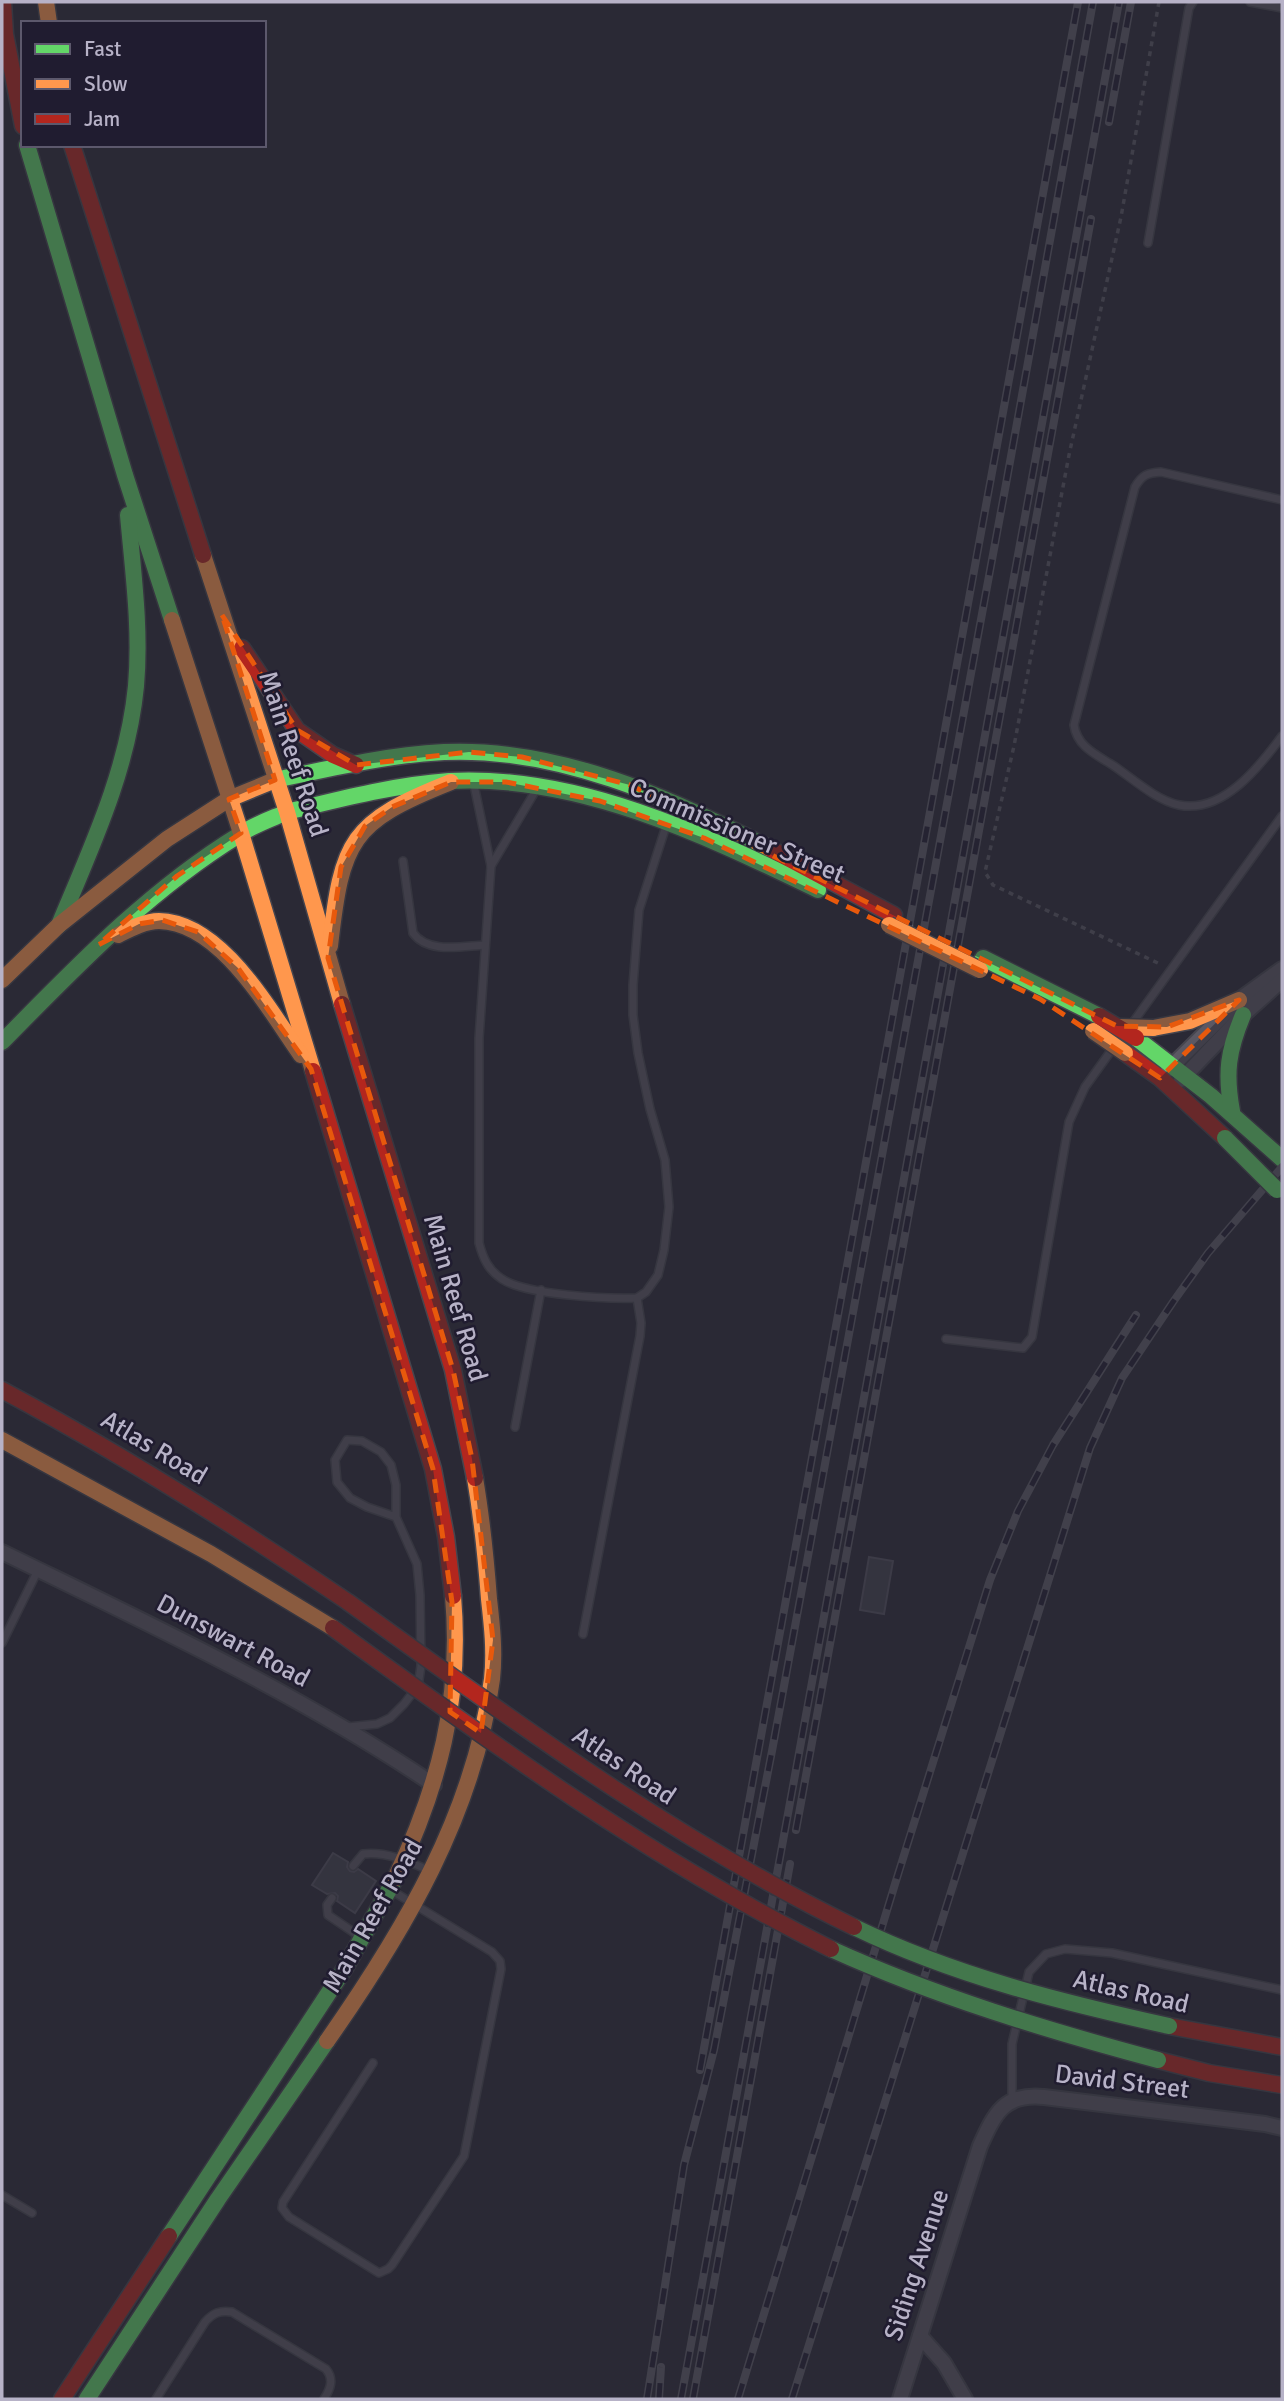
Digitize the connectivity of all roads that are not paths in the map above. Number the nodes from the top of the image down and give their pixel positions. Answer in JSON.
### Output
{"nodes":[{"id":1,"x":3,"y":2,"type":"edge"},
{"id":2,"x":46,"y":2,"type":"edge"},
{"id":3,"x":1193,"y":2,"type":"edge"},
{"id":4,"x":1250,"y":2,"type":"edge"},
{"id":5,"x":1282,"y":8,"type":"edge"},
{"id":6,"x":48,"y":21,"type":"edge"},
{"id":7,"x":21,"y":116,"type":"edge"},
{"id":8,"x":28,"y":147,"type":"edge"},
{"id":9,"x":73,"y":147,"type":"edge"},
{"id":10,"x":1148,"y":243,"type":"dead end"},
{"id":11,"x":125,"y":475,"type":"junction"},
{"id":12,"x":1282,"y":500,"type":"edge"},
{"id":13,"x":222,"y":615,"type":"junction"},
{"id":14,"x":1282,"y":736,"type":"edge"},
{"id":15,"x":356,"y":765,"type":"junction"},
{"id":16,"x":275,"y":780,"type":"junction"},
{"id":17,"x":473,"y":780,"type":"junction"},
{"id":18,"x":451,"y":782,"type":"junction"},
{"id":19,"x":538,"y":787,"type":"junction"},
{"id":20,"x":229,"y":799,"type":"junction"},
{"id":21,"x":676,"y":803,"type":"junction"},
{"id":22,"x":287,"y":812,"type":"junction"},
{"id":23,"x":1282,"y":816,"type":"edge"},
{"id":24,"x":668,"y":823,"type":"junction"},
{"id":25,"x":241,"y":833,"type":"junction"},
{"id":26,"x":403,"y":861,"type":"dead end"},
{"id":27,"x":491,"y":866,"type":"junction"},
{"id":28,"x":891,"y":920,"type":"junction"},
{"id":29,"x":59,"y":925,"type":"junction"},
{"id":30,"x":98,"y":945,"type":"junction"},
{"id":31,"x":485,"y":945,"type":"junction"},
{"id":32,"x":328,"y":958,"type":"junction"},
{"id":33,"x":1282,"y":969,"type":"edge"},
{"id":34,"x":2,"y":980,"type":"edge"},
{"id":35,"x":1282,"y":980,"type":"edge"},
{"id":36,"x":1241,"y":1008,"type":"junction"},
{"id":37,"x":1096,"y":1024,"type":"junction"},
{"id":38,"x":1117,"y":1027,"type":"junction"},
{"id":39,"x":2,"y":1042,"type":"edge"},
{"id":40,"x":311,"y":1069,"type":"junction"},
{"id":41,"x":1180,"y":1069,"type":"junction"},
{"id":42,"x":1160,"y":1078,"type":"junction"},
{"id":43,"x":1174,"y":1090,"type":"junction"},
{"id":44,"x":1237,"y":1116,"type":"junction"},
{"id":45,"x":1282,"y":1158,"type":"edge"},
{"id":46,"x":1280,"y":1193,"type":"edge"},
{"id":47,"x":541,"y":1290,"type":"junction"},
{"id":48,"x":637,"y":1298,"type":"junction"},
{"id":49,"x":946,"y":1339,"type":"dead end"},
{"id":50,"x":2,"y":1390,"type":"edge"},
{"id":51,"x":515,"y":1427,"type":"dead end"},
{"id":52,"x":2,"y":1440,"type":"edge"},
{"id":53,"x":396,"y":1517,"type":"junction"},
{"id":54,"x":2,"y":1552,"type":"edge"},
{"id":55,"x":38,"y":1570,"type":"junction"},
{"id":56,"x":583,"y":1634,"type":"dead end"},
{"id":57,"x":2,"y":1643,"type":"edge"},
{"id":58,"x":344,"y":1728,"type":"junction"},
{"id":59,"x":434,"y":1785,"type":"junction"},
{"id":60,"x":405,"y":1859,"type":"junction"},
{"id":61,"x":353,"y":1866,"type":"dead end"},
{"id":62,"x":430,"y":1872,"type":"junction"},
{"id":63,"x":391,"y":1890,"type":"junction"},
{"id":64,"x":332,"y":1898,"type":"dead end"},
{"id":65,"x":415,"y":1904,"type":"junction"},
{"id":66,"x":363,"y":1939,"type":"junction"},
{"id":67,"x":1282,"y":1990,"type":"edge"},
{"id":68,"x":1282,"y":2047,"type":"edge"},
{"id":69,"x":373,"y":2063,"type":"dead end"},
{"id":70,"x":1282,"y":2085,"type":"edge"},
{"id":71,"x":1013,"y":2099,"type":"junction"},
{"id":72,"x":1282,"y":2129,"type":"edge"},
{"id":73,"x":2,"y":2195,"type":"edge"},
{"id":74,"x":32,"y":2213,"type":"dead end"},
{"id":75,"x":920,"y":2336,"type":"junction"},
{"id":76,"x":62,"y":2399,"type":"edge"},
{"id":77,"x":87,"y":2399,"type":"edge"},
{"id":78,"x":156,"y":2399,"type":"edge"},
{"id":79,"x":324,"y":2399,"type":"edge"},
{"id":80,"x":900,"y":2399,"type":"edge"},
{"id":81,"x":965,"y":2399,"type":"edge"}],
"edges":[{"from":1,"to":7,"type":"main road"},
{"from":2,"to":6,"type":"main road"},
{"from":3,"to":10,"type":"lane"},
{"from":4,"to":5,"type":"lane"},
{"from":8,"to":11,"type":"main road","name":"Main Reef Road"},
{"from":9,"to":13,"type":"main road","name":"Main Reef Road"},
{"from":11,"to":20,"type":"main road","name":"Main Reef Road"},
{"from":11,"to":29,"type":"main road"},
{"from":12,"to":14,"type":"lane"},
{"from":13,"to":15,"type":"main road"},
{"from":13,"to":16,"type":"main road","name":"Main Reef Road"},
{"from":15,"to":16,"type":"main road","name":"Commissioner Street"},
{"from":15,"to":21,"type":"main road","name":"Commissioner Street"},
{"from":16,"to":20,"type":"main road","name":"Commissioner Street"},
{"from":16,"to":22,"type":"main road","name":"Main Reef Road"},
{"from":17,"to":18,"type":"main road","name":"Commissioner Street"},
{"from":17,"to":19,"type":"main road","name":"Commissioner Street"},
{"from":17,"to":27,"type":"lane"},
{"from":18,"to":22,"type":"main road","name":"Commissioner Street"},
{"from":18,"to":32,"type":"main road"},
{"from":19,"to":24,"type":"main road","name":"Commissioner Street"},
{"from":19,"to":27,"type":"lane"},
{"from":20,"to":25,"type":"main road","name":"Main Reef Road"},
{"from":20,"to":29,"type":"main road","name":"Commissioner Street"},
{"from":21,"to":24,"type":"lane"},
{"from":21,"to":28,"type":"main road","name":"Commissioner Street"},
{"from":22,"to":25,"type":"main road","name":"Commissioner Street"},
{"from":22,"to":32,"type":"main road","name":"Main Reef Road"},
{"from":23,"to":49,"type":"lane"},
{"from":24,"to":28,"type":"main road","name":"Commissioner Street"},
{"from":24,"to":48,"type":"lane"},
{"from":25,"to":30,"type":"main road","name":"Commissioner Street"},
{"from":25,"to":40,"type":"main road","name":"Main Reef Road"},
{"from":26,"to":31,"type":"lane"},
{"from":27,"to":31,"type":"lane"},
{"from":28,"to":37,"type":"main road","name":"Commissioner Street"},
{"from":29,"to":34,"type":"main road","name":"Commissioner Street"},
{"from":30,"to":39,"type":"main road","name":"Commissioner Street"},
{"from":30,"to":40,"type":"main road"},
{"from":31,"to":47,"type":"lane"},
{"from":32,"to":62,"type":"main road","name":"Main Reef Road"},
{"from":33,"to":36,"type":"street"},
{"from":35,"to":36,"type":"street"},
{"from":36,"to":38,"type":"main road","bridge":true},
{"from":36,"to":41,"type":"street"},
{"from":36,"to":44,"type":"main road"},
{"from":37,"to":38,"type":"main road","name":"Commissioner Street","bridge":true},
{"from":37,"to":42,"type":"main road","name":"Commissioner Street","bridge":true},
{"from":38,"to":41,"type":"main road","name":"Commissioner Street","bridge":true},
{"from":40,"to":59,"type":"main road","name":"Main Reef Road"},
{"from":41,"to":42,"type":"street"},
{"from":41,"to":43,"type":"street"},
{"from":41,"to":44,"type":"main road","name":"Commissioner Street"},
{"from":42,"to":43,"type":"main road","name":"Commissioner Street"},
{"from":43,"to":46,"type":"main road","name":"Commissioner Street","bridge":true},
{"from":44,"to":45,"type":"main road","name":"Commissioner Street"},
{"from":47,"to":48,"type":"lane"},
{"from":47,"to":51,"type":"lane"},
{"from":48,"to":56,"type":"lane"},
{"from":50,"to":68,"type":"main road","name":"Atlas Road","bridge":true},
{"from":52,"to":70,"type":"main road","name":"Atlas Road","bridge":true},
{"from":53,"to":53,"type":"lane"},
{"from":53,"to":58,"type":"lane"},
{"from":54,"to":55,"type":"street","name":"Dunswart Road"},
{"from":55,"to":57,"type":"lane"},
{"from":55,"to":58,"type":"street","name":"Dunswart Road"},
{"from":58,"to":59,"type":"street","name":"Dunswart Road"},
{"from":59,"to":60,"type":"main road","name":"Main Reef Road"},
{"from":60,"to":61,"type":"lane"},
{"from":60,"to":62,"type":"lane"},
{"from":60,"to":63,"type":"main road","name":"Main Reef Road"},
{"from":62,"to":65,"type":"main road","name":"Main Reef Road"},
{"from":63,"to":65,"type":"lane"},
{"from":63,"to":66,"type":"main road","name":"Main Reef Road"},
{"from":64,"to":66,"type":"lane"},
{"from":65,"to":69,"type":"lane"},
{"from":65,"to":77,"type":"main road","name":"Main Reef Road"},
{"from":66,"to":76,"type":"main road","name":"Main Reef Road"},
{"from":67,"to":71,"type":"lane"},
{"from":71,"to":72,"type":"street","name":"David Street"},
{"from":71,"to":75,"type":"street","name":"Siding Avenue"},
{"from":73,"to":74,"type":"lane"},
{"from":75,"to":80,"type":"street","name":"Siding Avenue"},
{"from":75,"to":81,"type":"street"},
{"from":78,"to":79,"type":"lane"}]}
